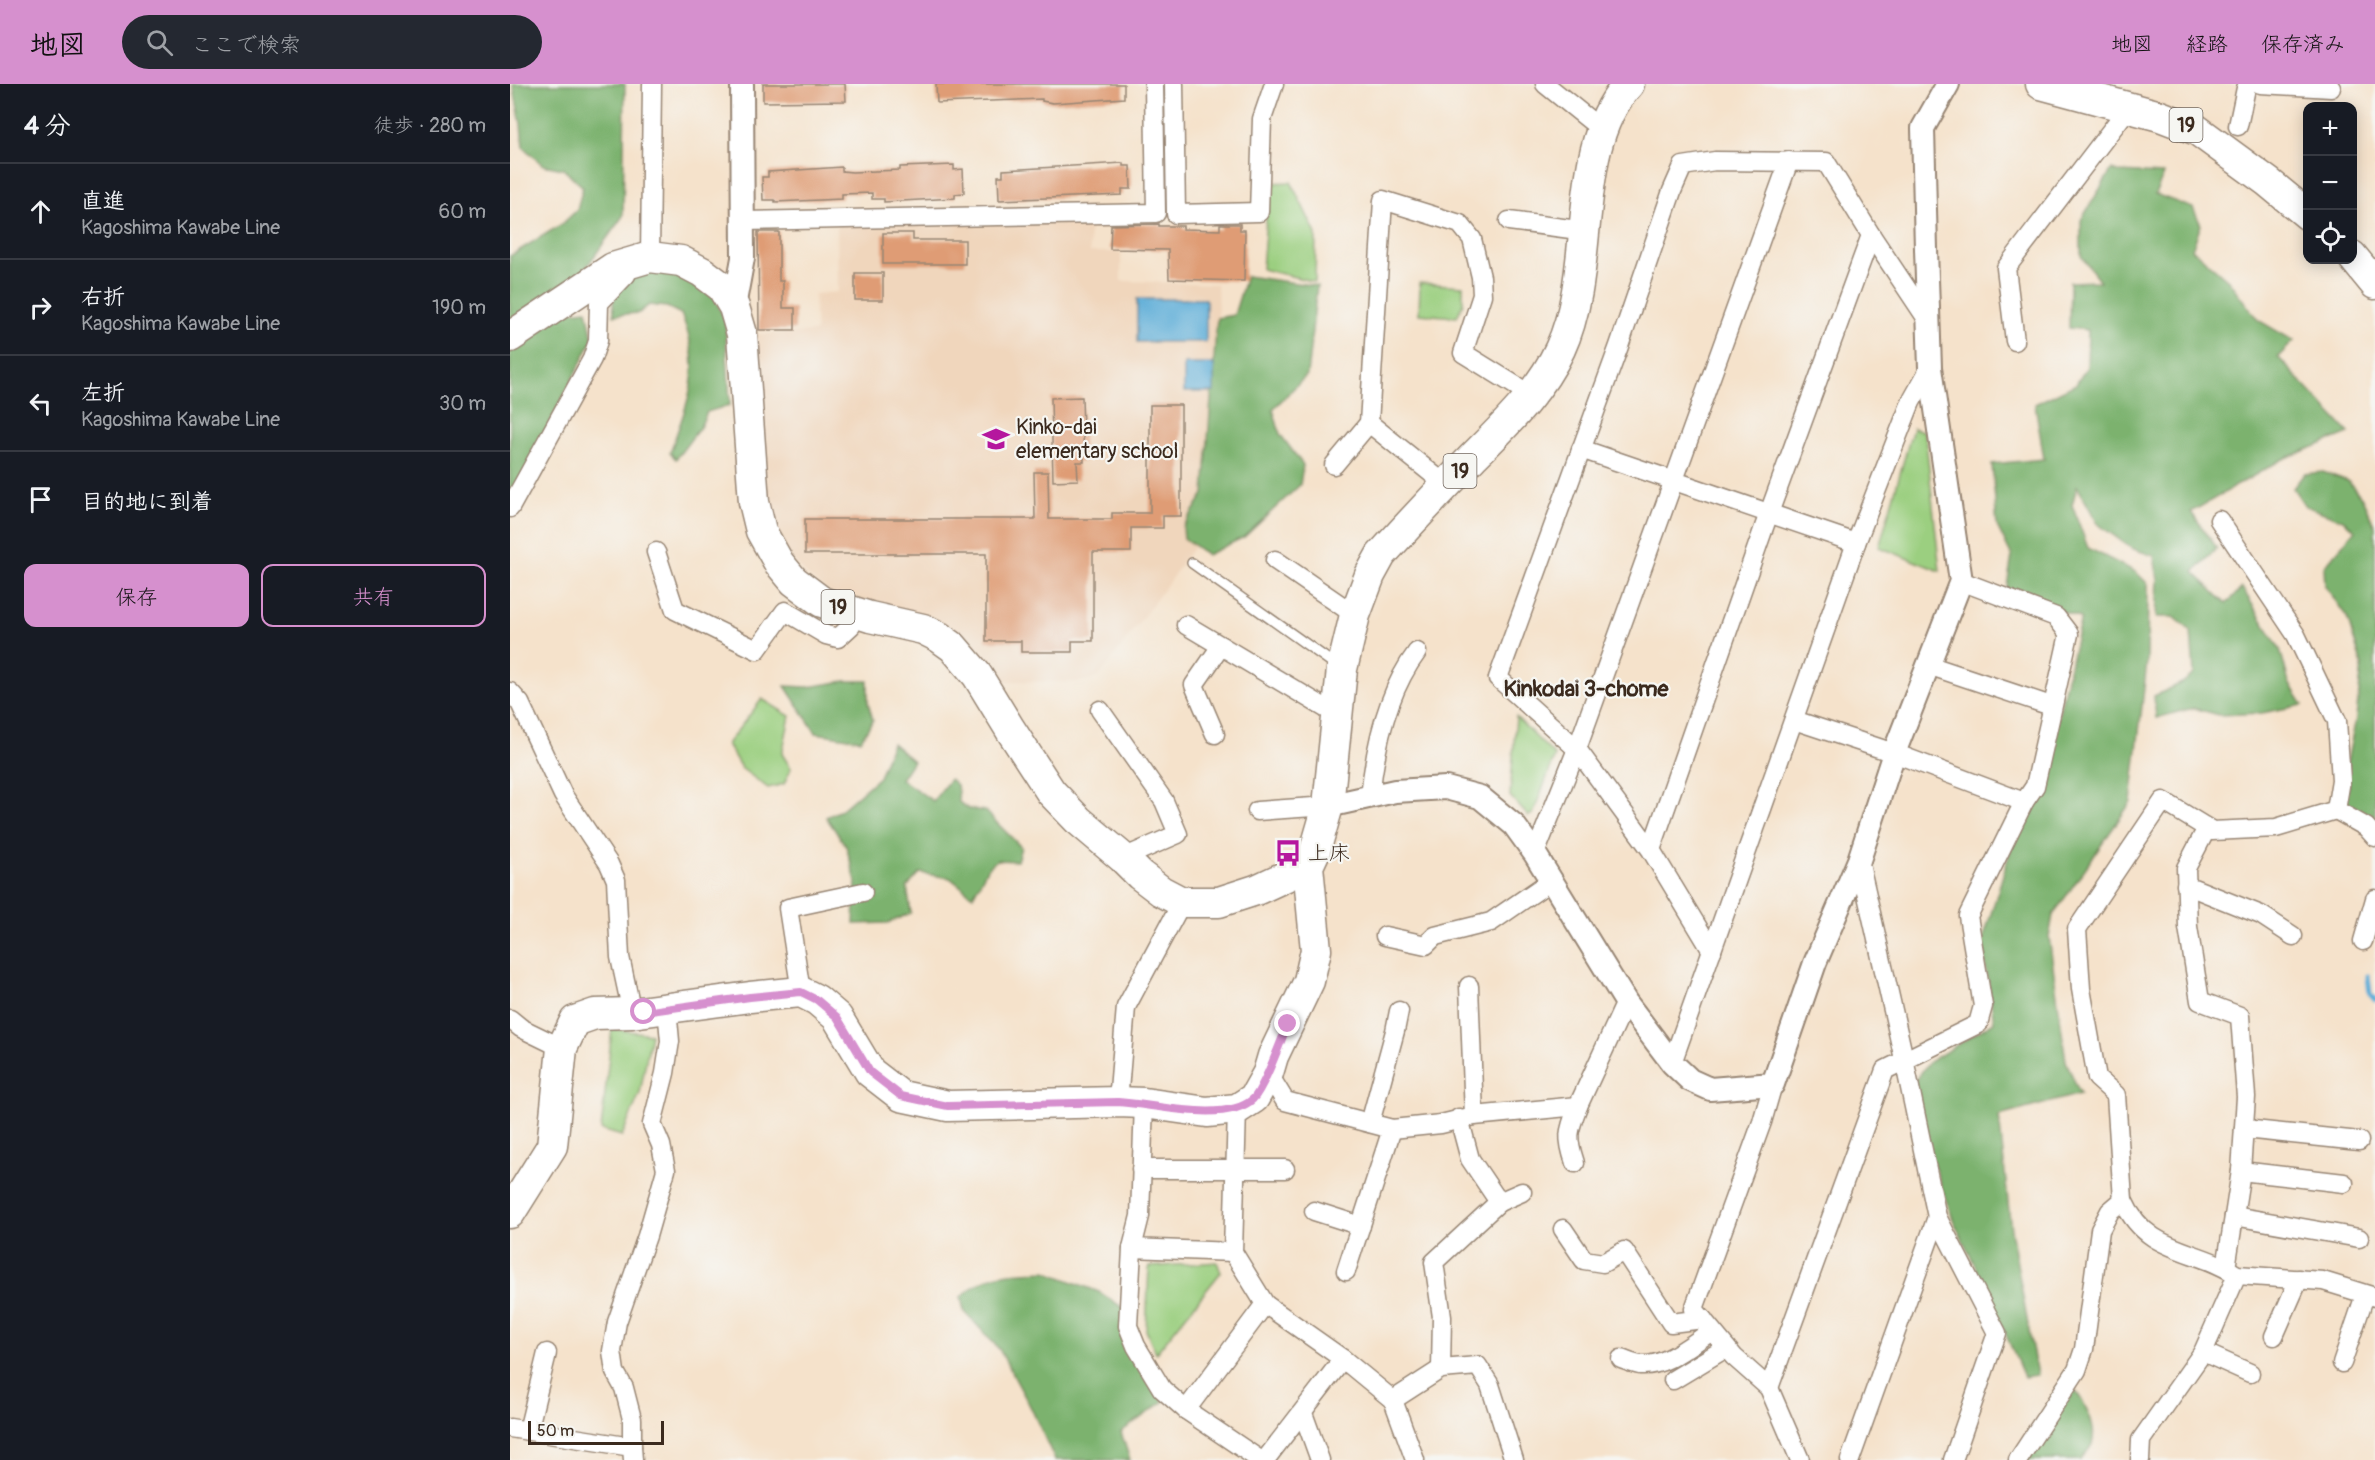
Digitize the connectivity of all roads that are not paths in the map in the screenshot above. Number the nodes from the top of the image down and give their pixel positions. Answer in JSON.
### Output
{"nodes":[{"id":1,"x":652,"y":84,"type":"edge"},
{"id":2,"x":742,"y":84,"type":"edge"},
{"id":3,"x":1154,"y":84,"type":"edge"},
{"id":4,"x":1174,"y":84,"type":"edge"},
{"id":5,"x":1258,"y":84,"type":"edge"},
{"id":6,"x":1274,"y":84,"type":"edge"},
{"id":7,"x":1545,"y":84,"type":"edge"},
{"id":8,"x":1629,"y":84,"type":"edge"},
{"id":9,"x":1948,"y":84,"type":"edge"},
{"id":10,"x":2041,"y":84,"type":"edge"},
{"id":11,"x":2247,"y":85,"type":"edge"},
{"id":12,"x":2331,"y":88,"type":"dead end"},
{"id":13,"x":2129,"y":107,"type":"junction"},
{"id":14,"x":1262,"y":119,"type":"junction"},
{"id":15,"x":2238,"y":126,"type":"dead end"},
{"id":16,"x":1602,"y":130,"type":"junction"},
{"id":17,"x":1789,"y":161,"type":"junction"},
{"id":18,"x":2303,"y":212,"type":"edge"},
{"id":19,"x":743,"y":220,"type":"junction"},
{"id":20,"x":1509,"y":221,"type":"dead end"},
{"id":21,"x":1586,"y":231,"type":"junction"},
{"id":22,"x":1871,"y":235,"type":"junction"},
{"id":23,"x":641,"y":259,"type":"junction"},
{"id":24,"x":2357,"y":262,"type":"edge"},
{"id":25,"x":2375,"y":284,"type":"edge"},
{"id":26,"x":734,"y":307,"type":"junction"},
{"id":27,"x":1929,"y":322,"type":"junction"},
{"id":28,"x":510,"y":337,"type":"edge"},
{"id":29,"x":2015,"y":340,"type":"dead end"},
{"id":30,"x":1930,"y":368,"type":"junction"},
{"id":31,"x":1531,"y":395,"type":"junction"},
{"id":32,"x":1369,"y":423,"type":"junction"},
{"id":33,"x":1581,"y":449,"type":"junction"},
{"id":34,"x":1334,"y":465,"type":"dead end"},
{"id":35,"x":1673,"y":479,"type":"junction"},
{"id":36,"x":1446,"y":485,"type":"junction"},
{"id":37,"x":510,"y":508,"type":"edge"},
{"id":38,"x":1769,"y":513,"type":"junction"},
{"id":39,"x":2220,"y":520,"type":"dead end"},
{"id":40,"x":1856,"y":543,"type":"junction"},
{"id":41,"x":656,"y":552,"type":"dead end"},
{"id":42,"x":1275,"y":560,"type":"dead end"},
{"id":43,"x":1192,"y":563,"type":"dead end"},
{"id":44,"x":1960,"y":580,"type":"junction"},
{"id":45,"x":855,"y":613,"type":"junction"},
{"id":46,"x":1355,"y":615,"type":"junction"},
{"id":47,"x":1186,"y":625,"type":"dead end"},
{"id":48,"x":1221,"y":646,"type":"junction"},
{"id":49,"x":1417,"y":652,"type":"dead end"},
{"id":50,"x":1928,"y":664,"type":"junction"},
{"id":51,"x":1342,"y":669,"type":"junction"},
{"id":52,"x":510,"y":692,"type":"edge"},
{"id":53,"x":2051,"y":706,"type":"junction"},
{"id":54,"x":1100,"y":710,"type":"dead end"},
{"id":55,"x":1337,"y":715,"type":"junction"},
{"id":56,"x":1794,"y":720,"type":"junction"},
{"id":57,"x":1215,"y":734,"type":"dead end"},
{"id":58,"x":1577,"y":750,"type":"junction"},
{"id":59,"x":1894,"y":753,"type":"junction"},
{"id":60,"x":1370,"y":797,"type":"junction"},
{"id":61,"x":2024,"y":802,"type":"junction"},
{"id":62,"x":1328,"y":806,"type":"junction"},
{"id":63,"x":2336,"y":810,"type":"junction"},
{"id":64,"x":1257,"y":812,"type":"dead end"},
{"id":65,"x":2207,"y":828,"type":"junction"},
{"id":66,"x":2375,"y":837,"type":"edge"},
{"id":67,"x":1651,"y":850,"type":"junction"},
{"id":68,"x":1535,"y":854,"type":"junction"},
{"id":69,"x":1124,"y":858,"type":"junction"},
{"id":70,"x":1859,"y":860,"type":"junction"},
{"id":71,"x":1308,"y":866,"type":"junction"},
{"id":72,"x":1552,"y":880,"type":"junction"},
{"id":73,"x":2186,"y":885,"type":"junction"},
{"id":74,"x":863,"y":892,"type":"dead end"},
{"id":75,"x":2375,"y":898,"type":"edge"},
{"id":76,"x":1182,"y":902,"type":"junction"},
{"id":77,"x":1384,"y":936,"type":"dead end"},
{"id":78,"x":2293,"y":936,"type":"dead end"},
{"id":79,"x":2364,"y":941,"type":"dead end"},
{"id":80,"x":1712,"y":951,"type":"junction"},
{"id":81,"x":1469,"y":986,"type":"dead end"},
{"id":82,"x":801,"y":992,"type":"junction"},
{"id":83,"x":1626,"y":1002,"type":"junction"},
{"id":84,"x":667,"y":1008,"type":"junction"},
{"id":85,"x":1399,"y":1011,"type":"dead end"},
{"id":86,"x":632,"y":1013,"type":"junction"},
{"id":87,"x":510,"y":1019,"type":"edge"},
{"id":88,"x":562,"y":1048,"type":"junction"},
{"id":89,"x":1904,"y":1059,"type":"junction"},
{"id":90,"x":1672,"y":1063,"type":"junction"},
{"id":91,"x":1268,"y":1073,"type":"junction"},
{"id":92,"x":1773,"y":1084,"type":"junction"},
{"id":93,"x":1131,"y":1103,"type":"junction"},
{"id":94,"x":1578,"y":1106,"type":"junction"},
{"id":95,"x":1237,"y":1109,"type":"junction"},
{"id":96,"x":1467,"y":1117,"type":"junction"},
{"id":97,"x":1370,"y":1123,"type":"junction"},
{"id":98,"x":1392,"y":1128,"type":"junction"},
{"id":99,"x":2244,"y":1129,"type":"junction"},
{"id":100,"x":2359,"y":1141,"type":"dead end"},
{"id":101,"x":1575,"y":1163,"type":"dead end"},
{"id":102,"x":1141,"y":1169,"type":"junction"},
{"id":103,"x":1235,"y":1169,"type":"junction"},
{"id":104,"x":1285,"y":1169,"type":"dead end"},
{"id":105,"x":2241,"y":1170,"type":"junction"},
{"id":106,"x":2344,"y":1183,"type":"dead end"},
{"id":107,"x":1522,"y":1192,"type":"dead end"},
{"id":108,"x":2123,"y":1200,"type":"junction"},
{"id":109,"x":1499,"y":1202,"type":"junction"},
{"id":110,"x":1314,"y":1211,"type":"dead end"},
{"id":111,"x":510,"y":1213,"type":"edge"},
{"id":112,"x":2234,"y":1216,"type":"junction"},
{"id":113,"x":1937,"y":1217,"type":"junction"},
{"id":114,"x":1361,"y":1226,"type":"junction"},
{"id":115,"x":1563,"y":1229,"type":"dead end"},
{"id":116,"x":2359,"y":1238,"type":"dead end"},
{"id":117,"x":1131,"y":1248,"type":"junction"},
{"id":118,"x":1233,"y":1252,"type":"junction"},
{"id":119,"x":1346,"y":1272,"type":"dead end"},
{"id":120,"x":2232,"y":1272,"type":"junction"},
{"id":121,"x":2299,"y":1279,"type":"junction"},
{"id":122,"x":2370,"y":1296,"type":"edge"},
{"id":123,"x":1265,"y":1304,"type":"junction"},
{"id":124,"x":1707,"y":1325,"type":"junction"},
{"id":125,"x":2274,"y":1336,"type":"dead end"},
{"id":126,"x":1726,"y":1348,"type":"junction"},
{"id":127,"x":547,"y":1353,"type":"dead end"},
{"id":128,"x":2203,"y":1353,"type":"junction"},
{"id":129,"x":1343,"y":1359,"type":"junction"},
{"id":130,"x":1621,"y":1359,"type":"dead end"},
{"id":131,"x":2342,"y":1363,"type":"dead end"},
{"id":132,"x":1441,"y":1369,"type":"junction"},
{"id":133,"x":2250,"y":1373,"type":"dead end"},
{"id":134,"x":1673,"y":1380,"type":"dead end"},
{"id":135,"x":1769,"y":1388,"type":"junction"},
{"id":136,"x":1393,"y":1400,"type":"junction"},
{"id":137,"x":1186,"y":1410,"type":"junction"},
{"id":138,"x":1303,"y":1413,"type":"junction"},
{"id":139,"x":519,"y":1429,"type":"edge"},
{"id":140,"x":632,"y":1454,"type":"edge"},
{"id":141,"x":1260,"y":1460,"type":"edge"},
{"id":142,"x":1265,"y":1460,"type":"edge"},
{"id":143,"x":1320,"y":1460,"type":"edge"},
{"id":144,"x":1415,"y":1460,"type":"edge"},
{"id":145,"x":1514,"y":1460,"type":"edge"},
{"id":146,"x":1800,"y":1460,"type":"edge"},
{"id":147,"x":1850,"y":1460,"type":"edge"},
{"id":148,"x":1953,"y":1460,"type":"edge"},
{"id":149,"x":2018,"y":1460,"type":"edge"},
{"id":150,"x":2140,"y":1460,"type":"edge"}],
"edges":[{"from":1,"to":23,"type":"street"},
{"from":2,"to":19,"type":"street"},
{"from":3,"to":19,"type":"street"},
{"from":4,"to":14,"type":"street"},
{"from":5,"to":14,"type":"street"},
{"from":6,"to":14,"type":"street"},
{"from":7,"to":16,"type":"street"},
{"from":8,"to":16,"type":"main road","number":"19"},
{"from":9,"to":27,"type":"street"},
{"from":10,"to":13,"type":"main road","number":"19"},
{"from":11,"to":12,"type":"street"},
{"from":11,"to":15,"type":"street"},
{"from":13,"to":18,"type":"main road","number":"19"},
{"from":13,"to":29,"type":"street"},
{"from":16,"to":21,"type":"main road","number":"19"},
{"from":17,"to":22,"type":"street"},
{"from":17,"to":33,"type":"street"},
{"from":17,"to":35,"type":"street"},
{"from":19,"to":26,"type":"street"},
{"from":20,"to":21,"type":"street"},
{"from":21,"to":31,"type":"main road","number":"19"},
{"from":22,"to":27,"type":"street"},
{"from":22,"to":38,"type":"street"},
{"from":23,"to":26,"type":"main road","number":"19"},
{"from":23,"to":28,"type":"main road","number":"19"},
{"from":23,"to":37,"type":"street"},
{"from":24,"to":25,"type":"main road"},
{"from":26,"to":45,"type":"main road","number":"19"},
{"from":27,"to":30,"type":"street"},
{"from":30,"to":40,"type":"street"},
{"from":30,"to":44,"type":"street"},
{"from":31,"to":32,"type":"street"},
{"from":31,"to":36,"type":"main road","number":"19"},
{"from":32,"to":34,"type":"street"},
{"from":32,"to":36,"type":"street"},
{"from":33,"to":35,"type":"street"},
{"from":33,"to":58,"type":"street"},
{"from":35,"to":38,"type":"street"},
{"from":35,"to":58,"type":"street"},
{"from":36,"to":46,"type":"main road","number":"19"},
{"from":38,"to":40,"type":"street"},
{"from":38,"to":67,"type":"street"},
{"from":39,"to":63,"type":"street"},
{"from":40,"to":56,"type":"street"},
{"from":41,"to":45,"type":"street"},
{"from":42,"to":46,"type":"street"},
{"from":43,"to":51,"type":"lane"},
{"from":44,"to":50,"type":"street"},
{"from":44,"to":53,"type":"street"},
{"from":45,"to":69,"type":"main road","number":"19"},
{"from":46,"to":51,"type":"main road","number":"19"},
{"from":47,"to":48,"type":"street"},
{"from":48,"to":55,"type":"street"},
{"from":48,"to":57,"type":"street"},
{"from":49,"to":60,"type":"street"},
{"from":50,"to":53,"type":"street"},
{"from":50,"to":59,"type":"street"},
{"from":51,"to":55,"type":"main road","number":"19"},
{"from":52,"to":86,"type":"street"},
{"from":53,"to":61,"type":"street"},
{"from":54,"to":69,"type":"street"},
{"from":55,"to":62,"type":"main road","number":"19"},
{"from":56,"to":59,"type":"street"},
{"from":56,"to":80,"type":"street"},
{"from":58,"to":67,"type":"street"},
{"from":58,"to":68,"type":"street"},
{"from":59,"to":61,"type":"street"},
{"from":59,"to":70,"type":"street"},
{"from":60,"to":62,"type":"street"},
{"from":60,"to":68,"type":"street"},
{"from":61,"to":89,"type":"street"},
{"from":62,"to":64,"type":"street"},
{"from":62,"to":71,"type":"main road","number":"19"},
{"from":63,"to":65,"type":"street"},
{"from":63,"to":66,"type":"street"},
{"from":65,"to":73,"type":"street"},
{"from":65,"to":108,"type":"street"},
{"from":67,"to":80,"type":"street"},
{"from":68,"to":72,"type":"street"},
{"from":69,"to":76,"type":"main road","number":"19"},
{"from":70,"to":89,"type":"street"},
{"from":70,"to":92,"type":"street"},
{"from":71,"to":76,"type":"main road","number":"19"},
{"from":71,"to":91,"type":"main road","number":"19"},
{"from":72,"to":77,"type":"street"},
{"from":72,"to":83,"type":"street"},
{"from":73,"to":78,"type":"street"},
{"from":73,"to":99,"type":"street"},
{"from":74,"to":82,"type":"street"},
{"from":75,"to":79,"type":"street"},
{"from":76,"to":93,"type":"street"},
{"from":80,"to":90,"type":"street"},
{"from":81,"to":96,"type":"street"},
{"from":82,"to":84,"type":"main road"},
{"from":82,"to":93,"type":"main road"},
{"from":83,"to":90,"type":"street"},
{"from":83,"to":94,"type":"street"},
{"from":84,"to":86,"type":"main road"},
{"from":84,"to":140,"type":"street"},
{"from":85,"to":97,"type":"street"},
{"from":86,"to":88,"type":"main road"},
{"from":87,"to":88,"type":"street"},
{"from":88,"to":111,"type":"main road"},
{"from":89,"to":113,"type":"street"},
{"from":89,"to":135,"type":"street"},
{"from":90,"to":92,"type":"street"},
{"from":91,"to":95,"type":"main road","number":"19"},
{"from":91,"to":97,"type":"street"},
{"from":92,"to":124,"type":"street"},
{"from":93,"to":95,"type":"main road"},
{"from":93,"to":102,"type":"street"},
{"from":94,"to":96,"type":"street"},
{"from":94,"to":101,"type":"street"},
{"from":95,"to":103,"type":"street"},
{"from":96,"to":98,"type":"street"},
{"from":96,"to":109,"type":"street"},
{"from":97,"to":98,"type":"street"},
{"from":98,"to":114,"type":"street"},
{"from":99,"to":100,"type":"street"},
{"from":99,"to":105,"type":"street"},
{"from":102,"to":103,"type":"street"},
{"from":102,"to":117,"type":"street"},
{"from":103,"to":104,"type":"street"},
{"from":103,"to":118,"type":"street"},
{"from":105,"to":106,"type":"street"},
{"from":105,"to":112,"type":"street"},
{"from":107,"to":109,"type":"street"},
{"from":108,"to":120,"type":"street"},
{"from":108,"to":149,"type":"street"},
{"from":109,"to":132,"type":"street"},
{"from":110,"to":114,"type":"street"},
{"from":112,"to":116,"type":"street"},
{"from":112,"to":120,"type":"street"},
{"from":113,"to":147,"type":"street"},
{"from":113,"to":148,"type":"street"},
{"from":114,"to":119,"type":"street"},
{"from":115,"to":124,"type":"street"},
{"from":117,"to":118,"type":"street"},
{"from":117,"to":137,"type":"street"},
{"from":118,"to":123,"type":"street"},
{"from":120,"to":121,"type":"street"},
{"from":120,"to":128,"type":"street"},
{"from":121,"to":122,"type":"street"},
{"from":121,"to":125,"type":"street"},
{"from":122,"to":131,"type":"street"},
{"from":123,"to":129,"type":"street"},
{"from":123,"to":137,"type":"street"},
{"from":124,"to":126,"type":"street"},
{"from":124,"to":130,"type":"street"},
{"from":126,"to":134,"type":"street"},
{"from":126,"to":135,"type":"street"},
{"from":127,"to":139,"type":"street"},
{"from":128,"to":133,"type":"street"},
{"from":128,"to":150,"type":"street"},
{"from":129,"to":136,"type":"street"},
{"from":129,"to":138,"type":"street"},
{"from":132,"to":136,"type":"street"},
{"from":132,"to":145,"type":"street"},
{"from":135,"to":146,"type":"street"},
{"from":136,"to":144,"type":"street"},
{"from":137,"to":141,"type":"street"},
{"from":138,"to":142,"type":"street"},
{"from":138,"to":143,"type":"street"},
{"from":139,"to":140,"type":"street"}]}
